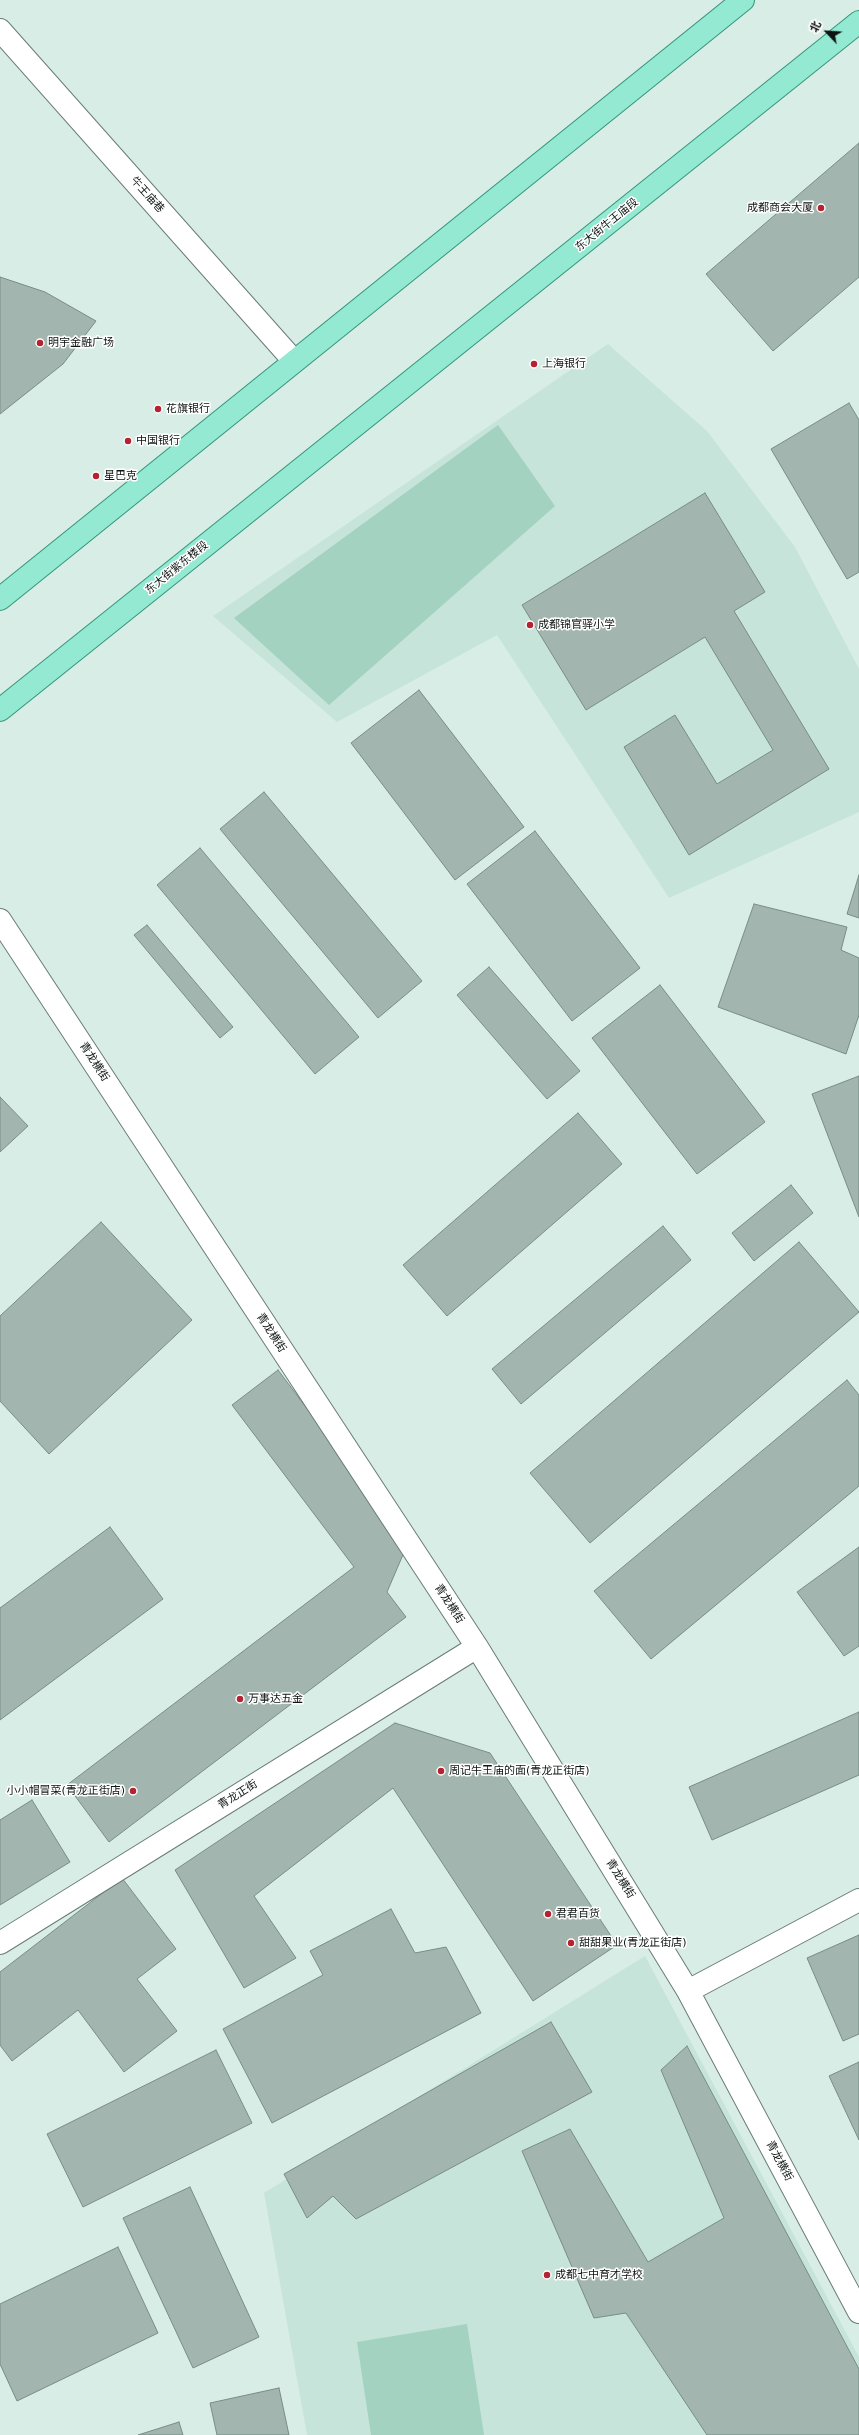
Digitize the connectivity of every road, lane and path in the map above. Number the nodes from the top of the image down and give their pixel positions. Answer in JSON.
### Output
{"nodes":[{"id":1,"x":743,"y":0,"type":"edge"},
{"id":2,"x":859,"y":22,"type":"edge"},
{"id":3,"x":0,"y":30,"type":"edge"},
{"id":4,"x":294,"y":361,"type":"junction"},
{"id":5,"x":355,"y":427,"type":"joint"},
{"id":6,"x":0,"y":599,"type":"edge"},
{"id":7,"x":0,"y":710,"type":"edge"},
{"id":8,"x":0,"y":920,"type":"edge"},
{"id":9,"x":476,"y":1647,"type":"junction"},
{"id":10,"x":859,"y":1900,"type":"edge"},
{"id":11,"x":0,"y":1943,"type":"edge"},
{"id":12,"x":688,"y":1991,"type":"junction"},
{"id":13,"x":859,"y":2312,"type":"edge"}],
"edges":[{"from":1,"to":4,"type":"main road"},
{"from":2,"to":5,"type":"main road","name":"东大街牛王庙段"},
{"from":3,"to":4,"type":"street","name":"牛王庙巷"},
{"from":4,"to":6,"type":"main road"},
{"from":5,"to":7,"type":"main road","name":"东大街紫东楼段"},
{"from":8,"to":9,"type":"street","name":"青龙横街"},
{"from":9,"to":11,"type":"street","name":"青龙正街"},
{"from":9,"to":12,"type":"street","name":"青龙横街"},
{"from":10,"to":12,"type":"street"},
{"from":12,"to":13,"type":"street","name":"青龙横街"}]}
